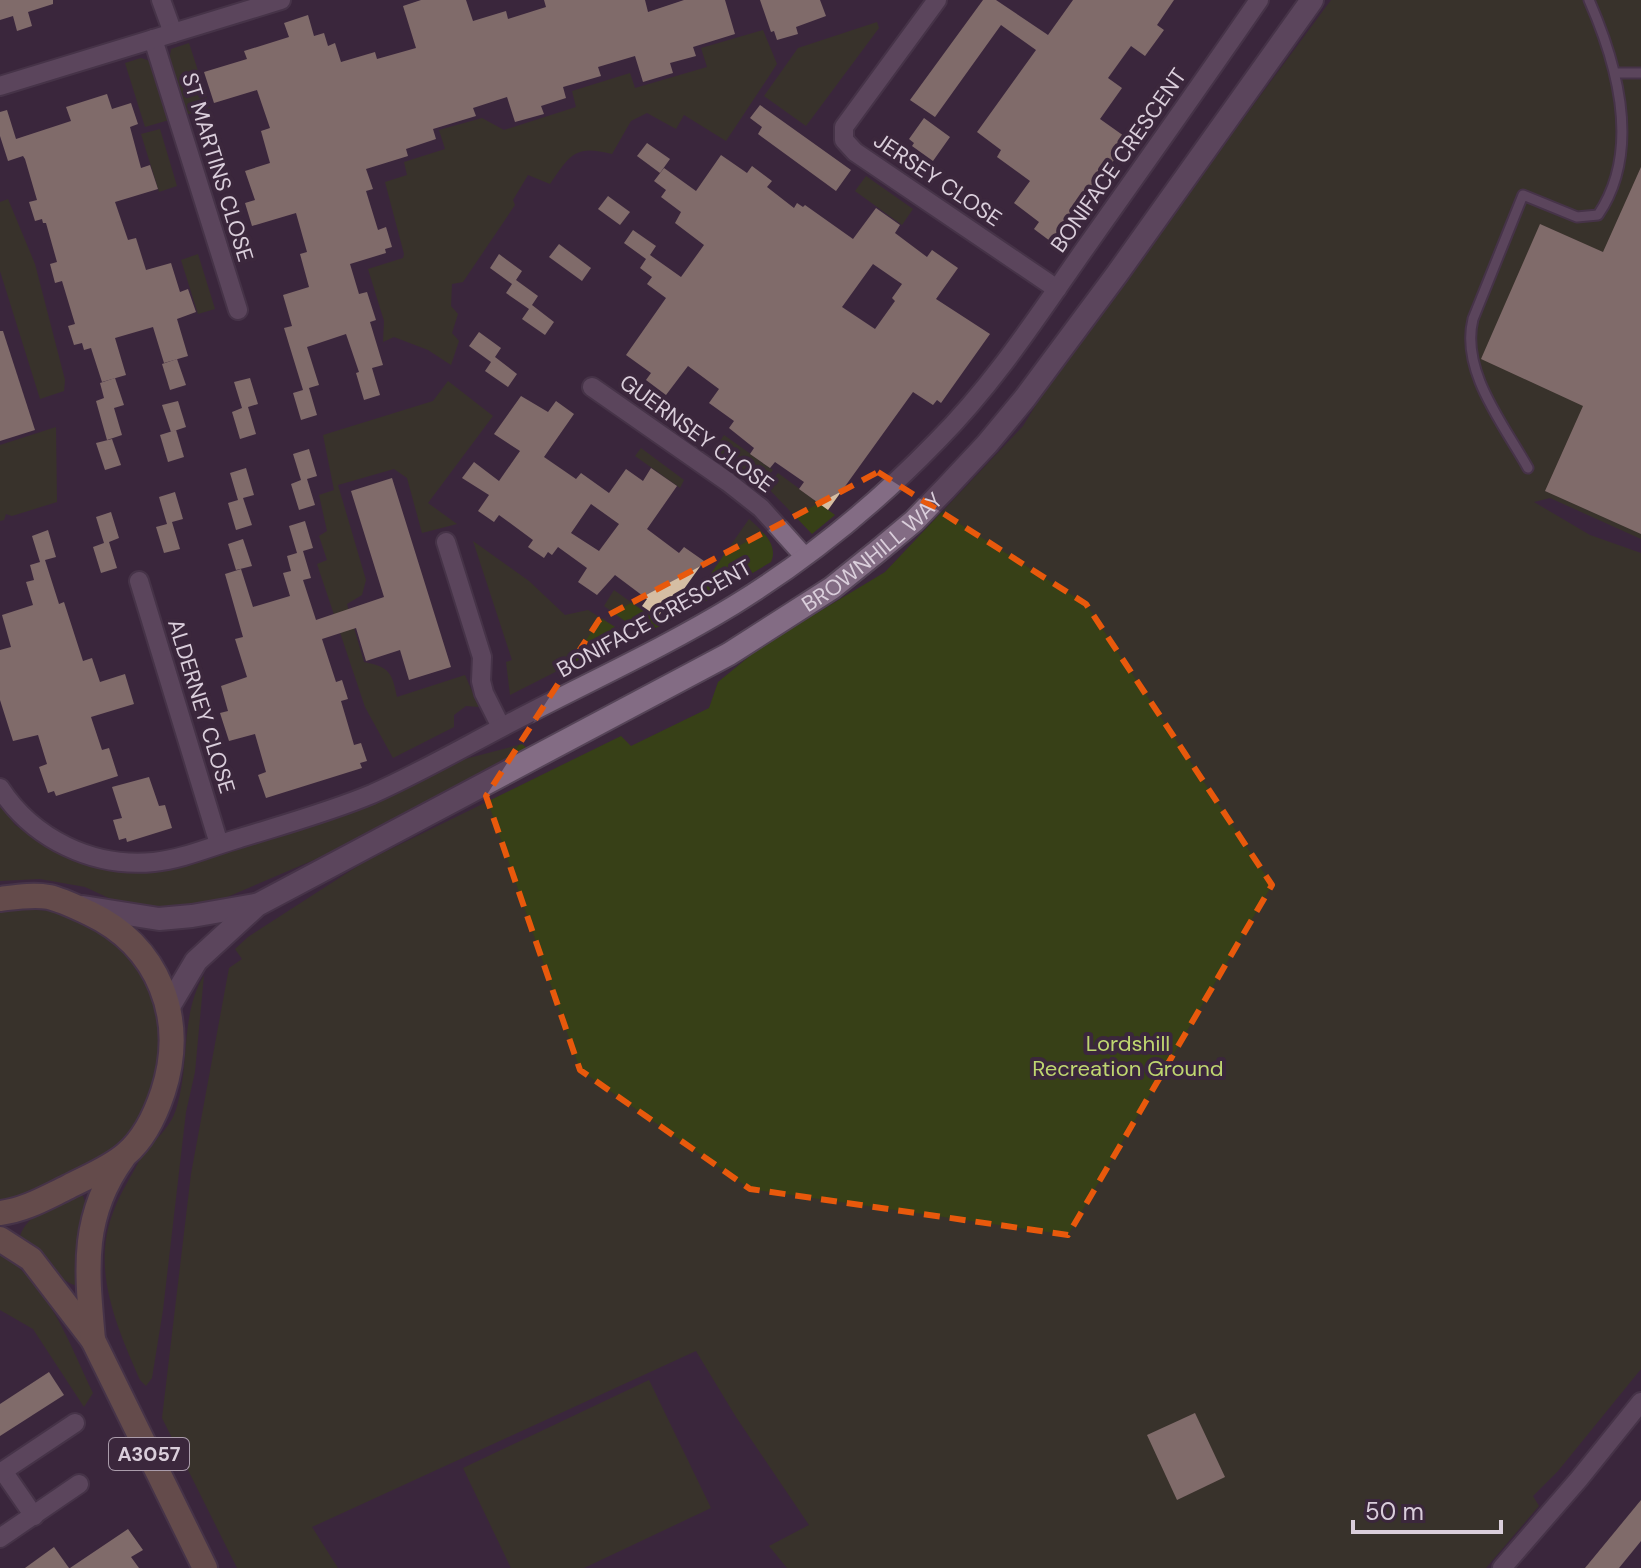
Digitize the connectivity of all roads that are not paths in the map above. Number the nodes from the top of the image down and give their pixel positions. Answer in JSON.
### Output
{"nodes":[{"id":1,"x":161,"y":0,"type":"edge"},
{"id":2,"x":281,"y":0,"type":"edge"},
{"id":3,"x":912,"y":0,"type":"edge"},
{"id":4,"x":1259,"y":0,"type":"edge"},
{"id":5,"x":1312,"y":0,"type":"edge"},
{"id":6,"x":1589,"y":0,"type":"edge"},
{"id":7,"x":932,"y":6,"type":"edge"},
{"id":8,"x":173,"y":33,"type":"junction"},
{"id":9,"x":153,"y":39,"type":"junction"},
{"id":10,"x":1618,"y":73,"type":"junction"},
{"id":11,"x":1641,"y":73,"type":"edge"},
{"id":12,"x":0,"y":86,"type":"edge"},
{"id":13,"x":1057,"y":289,"type":"junction"},
{"id":14,"x":238,"y":310,"type":"dead end"},
{"id":15,"x":592,"y":387,"type":"dead end"},
{"id":16,"x":1528,"y":468,"type":"dead end"},
{"id":17,"x":446,"y":542,"type":"dead end"},
{"id":18,"x":804,"y":556,"type":"junction"},
{"id":19,"x":139,"y":581,"type":"dead end"},
{"id":20,"x":501,"y":727,"type":"junction"},
{"id":21,"x":0,"y":788,"type":"edge"},
{"id":22,"x":219,"y":844,"type":"junction"},
{"id":23,"x":0,"y":899,"type":"edge"},
{"id":24,"x":257,"y":905,"type":"junction"},
{"id":25,"x":74,"y":906,"type":"junction"},
{"id":26,"x":168,"y":1008,"type":"junction"},
{"id":27,"x":127,"y":1153,"type":"junction"},
{"id":28,"x":0,"y":1213,"type":"edge"},
{"id":29,"x":0,"y":1239,"type":"edge"},
{"id":30,"x":93,"y":1340,"type":"junction"},
{"id":31,"x":1641,"y":1402,"type":"edge"},
{"id":32,"x":75,"y":1423,"type":"dead end"},
{"id":33,"x":2,"y":1472,"type":"edge"},
{"id":34,"x":79,"y":1484,"type":"dead end"},
{"id":35,"x":34,"y":1516,"type":"junction"},
{"id":36,"x":0,"y":1538,"type":"edge"},
{"id":37,"x":205,"y":1568,"type":"edge"},
{"id":38,"x":1502,"y":1568,"type":"edge"}],
"edges":[{"from":1,"to":8,"type":"street"},
{"from":2,"to":8,"type":"street"},
{"from":3,"to":7,"type":"street","name":"JERSEY CLOSE"},
{"from":4,"to":13,"type":"street","name":"BONIFACE CRESCENT"},
{"from":5,"to":24,"type":"street","name":"BROWNHILL WAY"},
{"from":6,"to":10,"type":"lane"},
{"from":7,"to":13,"type":"street","name":"JERSEY CLOSE"},
{"from":8,"to":9,"type":"street"},
{"from":9,"to":12,"type":"street"},
{"from":9,"to":14,"type":"street","name":"ST MARTINS CLOSE"},
{"from":10,"to":11,"type":"lane"},
{"from":10,"to":16,"type":"lane"},
{"from":13,"to":18,"type":"street","name":"BONIFACE CRESCENT"},
{"from":15,"to":18,"type":"street","name":"GUERNSEY CLOSE"},
{"from":17,"to":20,"type":"street"},
{"from":18,"to":20,"type":"street","name":"BONIFACE CRESCENT"},
{"from":19,"to":22,"type":"street","name":"ALDERNEY CLOSE"},
{"from":20,"to":22,"type":"street","name":"BONIFACE CRESCENT"},
{"from":21,"to":22,"type":"street","name":"BONIFACE CRESCENT"},
{"from":23,"to":25,"type":"main road"},
{"from":24,"to":25,"type":"street","name":"BROWNHILL WAY"},
{"from":24,"to":26,"type":"street","name":"BROWNHILL WAY"},
{"from":25,"to":26,"type":"main road"},
{"from":26,"to":27,"type":"main road"},
{"from":27,"to":28,"type":"main road"},
{"from":27,"to":30,"type":"main road","number":"A3057"},
{"from":29,"to":30,"type":"main road","number":"A3057"},
{"from":30,"to":37,"type":"main road","number":"A3057"},
{"from":31,"to":38,"type":"street"},
{"from":32,"to":33,"type":"street"},
{"from":33,"to":35,"type":"street"},
{"from":34,"to":35,"type":"street"},
{"from":35,"to":36,"type":"street"}]}
